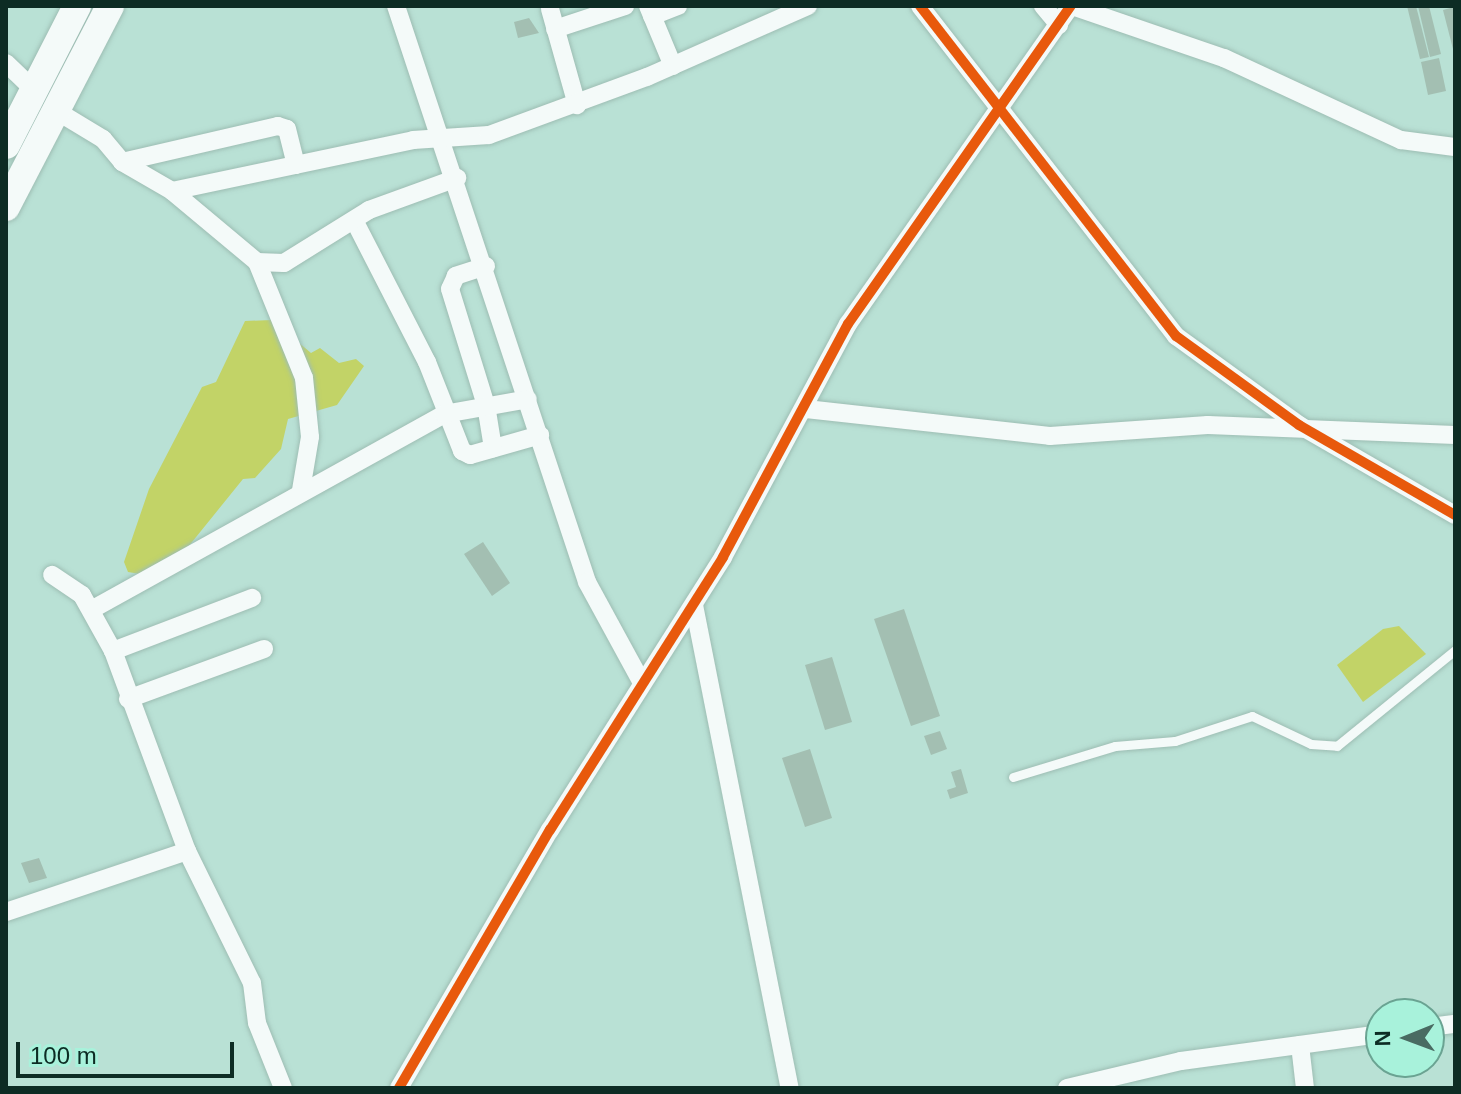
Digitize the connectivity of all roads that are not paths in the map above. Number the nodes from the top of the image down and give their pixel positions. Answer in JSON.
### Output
{"nodes":[{"id":1,"x":77,"y":6,"type":"edge"},
{"id":2,"x":110,"y":6,"type":"edge"},
{"id":3,"x":396,"y":6,"type":"edge"},
{"id":4,"x":625,"y":6,"type":"edge"},
{"id":5,"x":678,"y":6,"type":"edge"},
{"id":6,"x":808,"y":6,"type":"edge"},
{"id":7,"x":920,"y":6,"type":"edge"},
{"id":8,"x":1043,"y":6,"type":"edge"},
{"id":9,"x":1072,"y":6,"type":"edge"},
{"id":10,"x":550,"y":9,"type":"dead end"},
{"id":11,"x":650,"y":11,"type":"edge"},
{"id":12,"x":1059,"y":25,"type":"junction"},
{"id":13,"x":555,"y":29,"type":"junction"},
{"id":14,"x":6,"y":63,"type":"edge"},
{"id":15,"x":673,"y":66,"type":"junction"},
{"id":16,"x":34,"y":90,"type":"junction"},
{"id":17,"x":577,"y":105,"type":"junction"},
{"id":18,"x":1002,"y":109,"type":"junction"},
{"id":19,"x":55,"y":110,"type":"junction"},
{"id":20,"x":443,"y":143,"type":"junction"},
{"id":21,"x":6,"y":145,"type":"edge"},
{"id":22,"x":1455,"y":147,"type":"edge"},
{"id":23,"x":122,"y":162,"type":"junction"},
{"id":24,"x":296,"y":165,"type":"junction"},
{"id":25,"x":457,"y":178,"type":"junction"},
{"id":26,"x":172,"y":191,"type":"junction"},
{"id":27,"x":6,"y":207,"type":"edge"},
{"id":28,"x":354,"y":220,"type":"junction"},
{"id":29,"x":257,"y":262,"type":"junction"},
{"id":30,"x":486,"y":266,"type":"junction"},
{"id":31,"x":528,"y":399,"type":"junction"},
{"id":32,"x":486,"y":405,"type":"junction"},
{"id":33,"x":806,"y":409,"type":"junction"},
{"id":34,"x":444,"y":414,"type":"junction"},
{"id":35,"x":1299,"y":425,"type":"junction"},
{"id":36,"x":540,"y":435,"type":"junction"},
{"id":37,"x":1455,"y":435,"type":"edge"},
{"id":38,"x":493,"y":448,"type":"junction"},
{"id":39,"x":301,"y":490,"type":"junction"},
{"id":40,"x":1455,"y":515,"type":"edge"},
{"id":41,"x":52,"y":575,"type":"dead end"},
{"id":42,"x":252,"y":598,"type":"dead end"},
{"id":43,"x":694,"y":605,"type":"junction"},
{"id":44,"x":91,"y":610,"type":"junction"},
{"id":45,"x":264,"y":649,"type":"dead end"},
{"id":46,"x":1455,"y":650,"type":"edge"},
{"id":47,"x":113,"y":651,"type":"junction"},
{"id":48,"x":641,"y":681,"type":"junction"},
{"id":49,"x":128,"y":699,"type":"junction"},
{"id":50,"x":1013,"y":777,"type":"dead end"},
{"id":51,"x":187,"y":851,"type":"junction"},
{"id":52,"x":6,"y":912,"type":"edge"},
{"id":53,"x":1365,"y":1036,"type":"edge"},
{"id":54,"x":1300,"y":1045,"type":"junction"},
{"id":55,"x":283,"y":1088,"type":"edge"},
{"id":56,"x":399,"y":1088,"type":"edge"},
{"id":57,"x":790,"y":1088,"type":"edge"},
{"id":58,"x":1067,"y":1088,"type":"edge"},
{"id":59,"x":1305,"y":1088,"type":"edge"}],
"edges":[{"from":1,"to":16,"type":"main road"},
{"from":2,"to":19,"type":"main road"},
{"from":3,"to":20,"type":"street"},
{"from":4,"to":13,"type":"street"},
{"from":5,"to":11,"type":"street"},
{"from":6,"to":15,"type":"street"},
{"from":7,"to":18,"type":"street"},
{"from":8,"to":12,"type":"street"},
{"from":9,"to":12,"type":"street"},
{"from":9,"to":22,"type":"street"},
{"from":10,"to":13,"type":"street"},
{"from":11,"to":15,"type":"street"},
{"from":12,"to":18,"type":"street"},
{"from":13,"to":17,"type":"street"},
{"from":14,"to":16,"type":"street"},
{"from":15,"to":17,"type":"street"},
{"from":16,"to":21,"type":"main road"},
{"from":17,"to":20,"type":"street"},
{"from":18,"to":33,"type":"street"},
{"from":18,"to":35,"type":"street"},
{"from":19,"to":23,"type":"street"},
{"from":19,"to":27,"type":"main road"},
{"from":20,"to":24,"type":"street"},
{"from":20,"to":25,"type":"street"},
{"from":23,"to":24,"type":"street"},
{"from":23,"to":26,"type":"street"},
{"from":24,"to":26,"type":"street"},
{"from":25,"to":28,"type":"street"},
{"from":25,"to":30,"type":"street"},
{"from":26,"to":29,"type":"street"},
{"from":28,"to":29,"type":"street"},
{"from":28,"to":34,"type":"street"},
{"from":29,"to":39,"type":"street"},
{"from":30,"to":31,"type":"street"},
{"from":30,"to":32,"type":"street"},
{"from":31,"to":32,"type":"street"},
{"from":31,"to":36,"type":"street"},
{"from":32,"to":34,"type":"street"},
{"from":32,"to":38,"type":"street"},
{"from":33,"to":35,"type":"street"},
{"from":33,"to":43,"type":"street"},
{"from":34,"to":38,"type":"street"},
{"from":34,"to":39,"type":"street"},
{"from":35,"to":37,"type":"street"},
{"from":35,"to":40,"type":"street"},
{"from":36,"to":38,"type":"street"},
{"from":36,"to":48,"type":"street"},
{"from":39,"to":44,"type":"street"},
{"from":41,"to":44,"type":"street"},
{"from":42,"to":47,"type":"street"},
{"from":43,"to":48,"type":"street"},
{"from":43,"to":57,"type":"street"},
{"from":44,"to":47,"type":"street"},
{"from":45,"to":49,"type":"street"},
{"from":46,"to":50,"type":"lane"},
{"from":47,"to":49,"type":"street"},
{"from":48,"to":56,"type":"street"},
{"from":49,"to":51,"type":"street"},
{"from":51,"to":52,"type":"street"},
{"from":51,"to":55,"type":"street"},
{"from":53,"to":54,"type":"street"},
{"from":54,"to":58,"type":"street"},
{"from":54,"to":59,"type":"street"}]}
